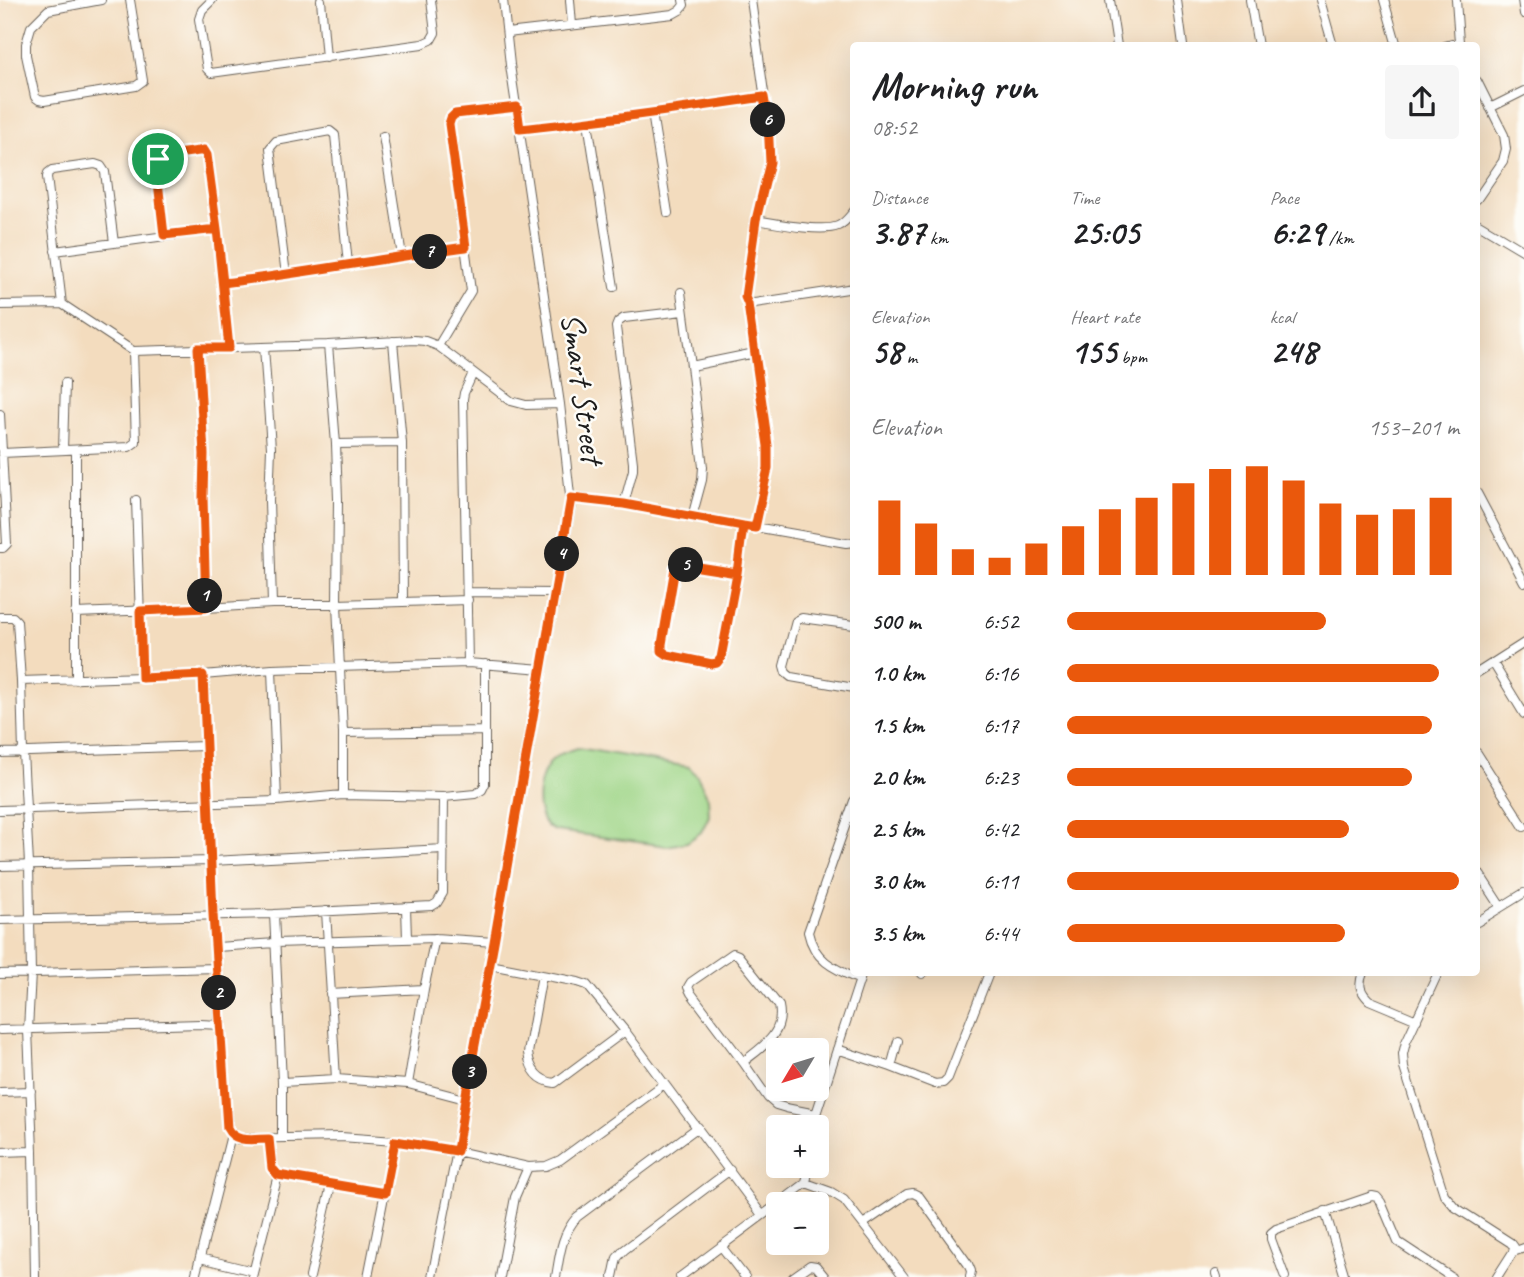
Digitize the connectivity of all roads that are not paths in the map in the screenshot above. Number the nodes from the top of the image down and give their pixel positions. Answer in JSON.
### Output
{"nodes":[{"id":1,"x":46,"y":0,"type":"edge"},
{"id":2,"x":102,"y":0,"type":"edge"},
{"id":3,"x":130,"y":0,"type":"edge"},
{"id":4,"x":212,"y":0,"type":"edge"},
{"id":5,"x":321,"y":0,"type":"edge"},
{"id":6,"x":431,"y":0,"type":"edge"},
{"id":7,"x":503,"y":0,"type":"edge"},
{"id":8,"x":570,"y":0,"type":"edge"},
{"id":9,"x":683,"y":0,"type":"edge"},
{"id":10,"x":751,"y":0,"type":"edge"},
{"id":11,"x":1110,"y":0,"type":"edge"},
{"id":12,"x":1177,"y":0,"type":"edge"},
{"id":13,"x":1250,"y":0,"type":"edge"},
{"id":14,"x":1320,"y":0,"type":"edge"},
{"id":15,"x":1384,"y":0,"type":"edge"},
{"id":16,"x":1456,"y":0,"type":"edge"},
{"id":17,"x":1522,"y":0,"type":"edge"},
{"id":18,"x":48,"y":10,"type":"junction"},
{"id":19,"x":1524,"y":12,"type":"edge"},
{"id":20,"x":572,"y":24,"type":"junction"},
{"id":21,"x":507,"y":33,"type":"junction"},
{"id":22,"x":1116,"y":42,"type":"edge"},
{"id":23,"x":1182,"y":42,"type":"edge"},
{"id":24,"x":1257,"y":42,"type":"edge"},
{"id":25,"x":1332,"y":42,"type":"edge"},
{"id":26,"x":1396,"y":42,"type":"edge"},
{"id":27,"x":1459,"y":42,"type":"edge"},
{"id":28,"x":326,"y":58,"type":"junction"},
{"id":29,"x":1480,"y":87,"type":"edge"},
{"id":30,"x":1524,"y":91,"type":"edge"},
{"id":31,"x":764,"y":97,"type":"junction"},
{"id":32,"x":517,"y":107,"type":"junction"},
{"id":33,"x":1490,"y":108,"type":"junction"},
{"id":34,"x":652,"y":113,"type":"junction"},
{"id":35,"x":588,"y":122,"type":"junction"},
{"id":36,"x":520,"y":129,"type":"junction"},
{"id":37,"x":383,"y":136,"type":"dead end"},
{"id":38,"x":1480,"y":195,"type":"edge"},
{"id":39,"x":668,"y":213,"type":"dead end"},
{"id":40,"x":850,"y":215,"type":"edge"},
{"id":41,"x":756,"y":220,"type":"junction"},
{"id":42,"x":1480,"y":225,"type":"edge"},
{"id":43,"x":217,"y":229,"type":"junction"},
{"id":44,"x":164,"y":235,"type":"junction"},
{"id":45,"x":114,"y":243,"type":"junction"},
{"id":46,"x":466,"y":247,"type":"junction"},
{"id":47,"x":1524,"y":249,"type":"edge"},
{"id":48,"x":55,"y":251,"type":"junction"},
{"id":49,"x":402,"y":256,"type":"junction"},
{"id":50,"x":348,"y":264,"type":"junction"},
{"id":51,"x":286,"y":275,"type":"junction"},
{"id":52,"x":223,"y":283,"type":"junction"},
{"id":53,"x":614,"y":287,"type":"dead end"},
{"id":54,"x":850,"y":289,"type":"edge"},
{"id":55,"x":681,"y":292,"type":"dead end"},
{"id":56,"x":62,"y":303,"type":"junction"},
{"id":57,"x":748,"y":304,"type":"junction"},
{"id":58,"x":0,"y":305,"type":"edge"},
{"id":59,"x":683,"y":311,"type":"junction"},
{"id":60,"x":393,"y":341,"type":"junction"},
{"id":61,"x":328,"y":345,"type":"junction"},
{"id":62,"x":438,"y":346,"type":"junction"},
{"id":63,"x":264,"y":347,"type":"junction"},
{"id":64,"x":198,"y":348,"type":"junction"},
{"id":65,"x":229,"y":348,"type":"junction"},
{"id":66,"x":132,"y":351,"type":"junction"},
{"id":67,"x":755,"y":353,"type":"junction"},
{"id":68,"x":691,"y":366,"type":"junction"},
{"id":69,"x":473,"y":373,"type":"junction"},
{"id":70,"x":65,"y":383,"type":"dead end"},
{"id":71,"x":560,"y":404,"type":"junction"},
{"id":72,"x":0,"y":414,"type":"edge"},
{"id":73,"x":402,"y":443,"type":"junction"},
{"id":74,"x":336,"y":444,"type":"junction"},
{"id":75,"x":64,"y":450,"type":"junction"},
{"id":76,"x":76,"y":450,"type":"junction"},
{"id":77,"x":2,"y":453,"type":"junction"},
{"id":78,"x":571,"y":498,"type":"junction"},
{"id":79,"x":136,"y":500,"type":"dead end"},
{"id":80,"x":624,"y":504,"type":"junction"},
{"id":81,"x":1480,"y":508,"type":"edge"},
{"id":82,"x":692,"y":517,"type":"junction"},
{"id":83,"x":743,"y":526,"type":"junction"},
{"id":84,"x":755,"y":528,"type":"junction"},
{"id":85,"x":850,"y":542,"type":"edge"},
{"id":86,"x":0,"y":548,"type":"edge"},
{"id":87,"x":737,"y":573,"type":"junction"},
{"id":88,"x":1524,"y":582,"type":"edge"},
{"id":89,"x":554,"y":593,"type":"junction"},
{"id":90,"x":468,"y":596,"type":"junction"},
{"id":91,"x":403,"y":602,"type":"junction"},
{"id":92,"x":272,"y":604,"type":"junction"},
{"id":93,"x":337,"y":604,"type":"junction"},
{"id":94,"x":206,"y":608,"type":"junction"},
{"id":95,"x":140,"y":611,"type":"junction"},
{"id":96,"x":75,"y":613,"type":"junction"},
{"id":97,"x":0,"y":617,"type":"edge"},
{"id":98,"x":850,"y":624,"type":"edge"},
{"id":99,"x":1524,"y":643,"type":"edge"},
{"id":100,"x":468,"y":663,"type":"junction"},
{"id":101,"x":1493,"y":663,"type":"junction"},
{"id":102,"x":485,"y":664,"type":"junction"},
{"id":103,"x":339,"y":668,"type":"junction"},
{"id":104,"x":272,"y":669,"type":"junction"},
{"id":105,"x":542,"y":669,"type":"junction"},
{"id":106,"x":1480,"y":671,"type":"edge"},
{"id":107,"x":203,"y":675,"type":"junction"},
{"id":108,"x":142,"y":678,"type":"junction"},
{"id":109,"x":76,"y":680,"type":"junction"},
{"id":110,"x":21,"y":681,"type":"junction"},
{"id":111,"x":850,"y":687,"type":"edge"},
{"id":112,"x":1524,"y":714,"type":"edge"},
{"id":113,"x":485,"y":731,"type":"junction"},
{"id":114,"x":343,"y":733,"type":"junction"},
{"id":115,"x":205,"y":746,"type":"junction"},
{"id":116,"x":23,"y":752,"type":"junction"},
{"id":117,"x":0,"y":753,"type":"edge"},
{"id":118,"x":1480,"y":758,"type":"edge"},
{"id":119,"x":343,"y":795,"type":"junction"},
{"id":120,"x":444,"y":797,"type":"junction"},
{"id":121,"x":277,"y":801,"type":"junction"},
{"id":122,"x":209,"y":803,"type":"junction"},
{"id":123,"x":25,"y":809,"type":"junction"},
{"id":124,"x":0,"y":810,"type":"edge"},
{"id":125,"x":850,"y":812,"type":"edge"},
{"id":126,"x":1524,"y":827,"type":"edge"},
{"id":127,"x":444,"y":849,"type":"junction"},
{"id":128,"x":212,"y":860,"type":"junction"},
{"id":129,"x":29,"y":864,"type":"junction"},
{"id":130,"x":0,"y":866,"type":"edge"},
{"id":131,"x":1480,"y":875,"type":"edge"},
{"id":132,"x":1524,"y":893,"type":"edge"},
{"id":133,"x":406,"y":907,"type":"junction"},
{"id":134,"x":1501,"y":907,"type":"junction"},
{"id":135,"x":327,"y":911,"type":"junction"},
{"id":136,"x":213,"y":914,"type":"junction"},
{"id":137,"x":274,"y":914,"type":"junction"},
{"id":138,"x":29,"y":919,"type":"junction"},
{"id":139,"x":0,"y":920,"type":"edge"},
{"id":140,"x":1480,"y":920,"type":"edge"},
{"id":141,"x":435,"y":938,"type":"junction"},
{"id":142,"x":407,"y":939,"type":"junction"},
{"id":143,"x":328,"y":942,"type":"junction"},
{"id":144,"x":494,"y":942,"type":"junction"},
{"id":145,"x":276,"y":943,"type":"junction"},
{"id":146,"x":217,"y":947,"type":"junction"},
{"id":147,"x":490,"y":965,"type":"junction"},
{"id":148,"x":217,"y":968,"type":"junction"},
{"id":149,"x":31,"y":973,"type":"junction"},
{"id":150,"x":850,"y":973,"type":"edge"},
{"id":151,"x":0,"y":974,"type":"edge"},
{"id":152,"x":542,"y":975,"type":"junction"},
{"id":153,"x":861,"y":976,"type":"edge"},
{"id":154,"x":988,"y":976,"type":"edge"},
{"id":155,"x":1362,"y":976,"type":"edge"},
{"id":156,"x":1437,"y":976,"type":"edge"},
{"id":157,"x":424,"y":989,"type":"junction"},
{"id":158,"x":330,"y":994,"type":"junction"},
{"id":159,"x":1417,"y":1020,"type":"junction"},
{"id":160,"x":220,"y":1025,"type":"junction"},
{"id":161,"x":28,"y":1030,"type":"junction"},
{"id":162,"x":0,"y":1031,"type":"edge"},
{"id":163,"x":625,"y":1031,"type":"junction"},
{"id":164,"x":898,"y":1041,"type":"dead end"},
{"id":165,"x":837,"y":1049,"type":"junction"},
{"id":166,"x":744,"y":1062,"type":"junction"},
{"id":167,"x":891,"y":1067,"type":"junction"},
{"id":168,"x":336,"y":1079,"type":"junction"},
{"id":169,"x":282,"y":1082,"type":"junction"},
{"id":170,"x":408,"y":1084,"type":"junction"},
{"id":171,"x":664,"y":1084,"type":"junction"},
{"id":172,"x":31,"y":1091,"type":"junction"},
{"id":173,"x":0,"y":1092,"type":"edge"},
{"id":174,"x":465,"y":1099,"type":"junction"},
{"id":175,"x":816,"y":1114,"type":"joint"},
{"id":176,"x":698,"y":1127,"type":"junction"},
{"id":177,"x":231,"y":1135,"type":"junction"},
{"id":178,"x":282,"y":1138,"type":"junction"},
{"id":179,"x":269,"y":1139,"type":"junction"},
{"id":180,"x":395,"y":1141,"type":"junction"},
{"id":181,"x":33,"y":1151,"type":"junction"},
{"id":182,"x":457,"y":1151,"type":"junction"},
{"id":183,"x":0,"y":1152,"type":"edge"},
{"id":184,"x":528,"y":1167,"type":"junction"},
{"id":185,"x":730,"y":1170,"type":"junction"},
{"id":186,"x":278,"y":1175,"type":"junction"},
{"id":187,"x":807,"y":1178,"type":"edge"},
{"id":188,"x":806,"y":1183,"type":"junction"},
{"id":189,"x":331,"y":1185,"type":"junction"},
{"id":190,"x":385,"y":1193,"type":"junction"},
{"id":191,"x":1325,"y":1211,"type":"junction"},
{"id":192,"x":762,"y":1215,"type":"junction"},
{"id":193,"x":863,"y":1224,"type":"junction"},
{"id":194,"x":721,"y":1246,"type":"junction"},
{"id":195,"x":1524,"y":1248,"type":"edge"},
{"id":196,"x":1513,"y":1252,"type":"junction"},
{"id":197,"x":200,"y":1258,"type":"junction"},
{"id":198,"x":252,"y":1274,"type":"edge"},
{"id":199,"x":34,"y":1277,"type":"edge"},
{"id":200,"x":195,"y":1277,"type":"edge"},
{"id":201,"x":310,"y":1277,"type":"edge"},
{"id":202,"x":368,"y":1277,"type":"edge"},
{"id":203,"x":432,"y":1277,"type":"edge"},
{"id":204,"x":500,"y":1277,"type":"edge"},
{"id":205,"x":556,"y":1277,"type":"edge"},
{"id":206,"x":613,"y":1277,"type":"edge"},
{"id":207,"x":680,"y":1277,"type":"edge"},
{"id":208,"x":746,"y":1277,"type":"edge"},
{"id":209,"x":793,"y":1277,"type":"edge"},
{"id":210,"x":825,"y":1277,"type":"edge"},
{"id":211,"x":904,"y":1277,"type":"edge"},
{"id":212,"x":970,"y":1277,"type":"edge"},
{"id":213,"x":1285,"y":1277,"type":"edge"},
{"id":214,"x":1346,"y":1277,"type":"edge"},
{"id":215,"x":1451,"y":1277,"type":"edge"},
{"id":216,"x":1497,"y":1277,"type":"edge"}],
"edges":[{"from":1,"to":18,"type":"street"},
{"from":2,"to":18,"type":"street"},
{"from":3,"to":18,"type":"street"},
{"from":4,"to":28,"type":"street"},
{"from":5,"to":28,"type":"street"},
{"from":6,"to":28,"type":"street"},
{"from":7,"to":21,"type":"street","name":"Smart Street"},
{"from":8,"to":20,"type":"street"},
{"from":9,"to":20,"type":"street"},
{"from":10,"to":31,"type":"street"},
{"from":11,"to":22,"type":"street"},
{"from":12,"to":23,"type":"street"},
{"from":13,"to":24,"type":"street"},
{"from":14,"to":25,"type":"street"},
{"from":15,"to":26,"type":"street"},
{"from":16,"to":27,"type":"street"},
{"from":17,"to":19,"type":"street"},
{"from":20,"to":21,"type":"street"},
{"from":21,"to":32,"type":"street","name":"Smart Street"},
{"from":29,"to":33,"type":"street"},
{"from":30,"to":33,"type":"street"},
{"from":31,"to":34,"type":"street"},
{"from":31,"to":41,"type":"street"},
{"from":32,"to":36,"type":"street","name":"Smart Street"},
{"from":32,"to":46,"type":"street"},
{"from":33,"to":38,"type":"street"},
{"from":34,"to":35,"type":"street"},
{"from":34,"to":39,"type":"street"},
{"from":35,"to":36,"type":"street"},
{"from":35,"to":53,"type":"street"},
{"from":36,"to":71,"type":"street","name":"Smart Street"},
{"from":37,"to":49,"type":"street"},
{"from":40,"to":41,"type":"street"},
{"from":41,"to":57,"type":"street"},
{"from":42,"to":47,"type":"street"},
{"from":43,"to":44,"type":"street"},
{"from":43,"to":44,"type":"street"},
{"from":43,"to":52,"type":"street"},
{"from":44,"to":45,"type":"street"},
{"from":45,"to":48,"type":"street"},
{"from":45,"to":48,"type":"street"},
{"from":46,"to":49,"type":"street"},
{"from":46,"to":62,"type":"street"},
{"from":48,"to":56,"type":"street"},
{"from":49,"to":50,"type":"street"},
{"from":50,"to":51,"type":"street"},
{"from":50,"to":51,"type":"street"},
{"from":51,"to":52,"type":"street"},
{"from":52,"to":65,"type":"street"},
{"from":54,"to":57,"type":"street"},
{"from":55,"to":59,"type":"street"},
{"from":56,"to":58,"type":"street"},
{"from":56,"to":66,"type":"street"},
{"from":57,"to":67,"type":"street"},
{"from":59,"to":68,"type":"street"},
{"from":59,"to":80,"type":"street"},
{"from":60,"to":61,"type":"street"},
{"from":60,"to":62,"type":"street"},
{"from":60,"to":73,"type":"street"},
{"from":61,"to":63,"type":"street"},
{"from":61,"to":74,"type":"street"},
{"from":62,"to":69,"type":"street"},
{"from":63,"to":65,"type":"street"},
{"from":63,"to":92,"type":"street"},
{"from":64,"to":65,"type":"street"},
{"from":64,"to":66,"type":"street"},
{"from":64,"to":94,"type":"street"},
{"from":66,"to":76,"type":"street"},
{"from":67,"to":68,"type":"street"},
{"from":67,"to":84,"type":"street"},
{"from":68,"to":82,"type":"street"},
{"from":69,"to":71,"type":"street"},
{"from":69,"to":90,"type":"street"},
{"from":70,"to":75,"type":"street"},
{"from":71,"to":78,"type":"street","name":"Smart Street"},
{"from":72,"to":77,"type":"street"},
{"from":73,"to":74,"type":"street"},
{"from":73,"to":91,"type":"street"},
{"from":74,"to":93,"type":"street"},
{"from":75,"to":76,"type":"street"},
{"from":75,"to":77,"type":"street"},
{"from":76,"to":96,"type":"street"},
{"from":77,"to":86,"type":"street"},
{"from":78,"to":80,"type":"street"},
{"from":78,"to":89,"type":"street","name":"Smart Street"},
{"from":79,"to":95,"type":"street"},
{"from":80,"to":82,"type":"street"},
{"from":81,"to":88,"type":"street"},
{"from":82,"to":83,"type":"street"},
{"from":83,"to":84,"type":"street"},
{"from":83,"to":87,"type":"street"},
{"from":84,"to":85,"type":"street"},
{"from":87,"to":87,"type":"street"},
{"from":89,"to":90,"type":"street"},
{"from":89,"to":105,"type":"street","name":"Smart Street"},
{"from":90,"to":91,"type":"street"},
{"from":90,"to":100,"type":"street"},
{"from":91,"to":93,"type":"street"},
{"from":92,"to":93,"type":"street"},
{"from":92,"to":94,"type":"street"},
{"from":93,"to":103,"type":"street"},
{"from":94,"to":95,"type":"street"},
{"from":95,"to":96,"type":"street"},
{"from":95,"to":108,"type":"street"},
{"from":96,"to":109,"type":"street"},
{"from":97,"to":110,"type":"street"},
{"from":98,"to":111,"type":"street"},
{"from":99,"to":101,"type":"street"},
{"from":100,"to":102,"type":"street"},
{"from":100,"to":103,"type":"street"},
{"from":101,"to":106,"type":"street"},
{"from":101,"to":112,"type":"street"},
{"from":102,"to":105,"type":"street"},
{"from":102,"to":113,"type":"street"},
{"from":103,"to":104,"type":"street"},
{"from":103,"to":114,"type":"street"},
{"from":104,"to":107,"type":"street"},
{"from":104,"to":121,"type":"street"},
{"from":105,"to":144,"type":"street","name":"Smart Street"},
{"from":107,"to":108,"type":"street"},
{"from":107,"to":115,"type":"street"},
{"from":108,"to":109,"type":"street"},
{"from":109,"to":110,"type":"street"},
{"from":110,"to":116,"type":"street"},
{"from":113,"to":114,"type":"street"},
{"from":113,"to":120,"type":"street"},
{"from":114,"to":119,"type":"street"},
{"from":115,"to":116,"type":"street"},
{"from":115,"to":122,"type":"street"},
{"from":116,"to":117,"type":"street"},
{"from":116,"to":123,"type":"street"},
{"from":118,"to":126,"type":"street"},
{"from":119,"to":120,"type":"street"},
{"from":119,"to":121,"type":"street"},
{"from":120,"to":127,"type":"street"},
{"from":121,"to":122,"type":"street"},
{"from":122,"to":123,"type":"street"},
{"from":122,"to":128,"type":"street"},
{"from":123,"to":124,"type":"street"},
{"from":123,"to":129,"type":"street"},
{"from":125,"to":150,"type":"street"},
{"from":127,"to":128,"type":"street"},
{"from":127,"to":133,"type":"street"},
{"from":128,"to":129,"type":"street"},
{"from":128,"to":136,"type":"street"},
{"from":129,"to":130,"type":"street"},
{"from":129,"to":138,"type":"street"},
{"from":131,"to":134,"type":"street"},
{"from":132,"to":134,"type":"street"},
{"from":133,"to":135,"type":"street"},
{"from":133,"to":142,"type":"street"},
{"from":134,"to":140,"type":"street"},
{"from":135,"to":137,"type":"street"},
{"from":135,"to":143,"type":"street"},
{"from":136,"to":137,"type":"street"},
{"from":136,"to":138,"type":"street"},
{"from":136,"to":146,"type":"street"},
{"from":137,"to":145,"type":"street"},
{"from":138,"to":139,"type":"street"},
{"from":138,"to":149,"type":"street"},
{"from":141,"to":142,"type":"street"},
{"from":141,"to":144,"type":"street"},
{"from":141,"to":157,"type":"street"},
{"from":142,"to":143,"type":"street"},
{"from":143,"to":145,"type":"street"},
{"from":143,"to":158,"type":"street"},
{"from":144,"to":147,"type":"street","name":"Smart Street"},
{"from":145,"to":146,"type":"street"},
{"from":145,"to":169,"type":"street"},
{"from":146,"to":148,"type":"street"},
{"from":147,"to":152,"type":"street"},
{"from":147,"to":174,"type":"street","name":"Smart Street"},
{"from":148,"to":149,"type":"street"},
{"from":148,"to":160,"type":"street"},
{"from":149,"to":151,"type":"street"},
{"from":149,"to":161,"type":"street"},
{"from":152,"to":163,"type":"street"},
{"from":152,"to":163,"type":"street"},
{"from":153,"to":165,"type":"street"},
{"from":154,"to":167,"type":"street"},
{"from":155,"to":159,"type":"street"},
{"from":156,"to":159,"type":"street"},
{"from":157,"to":158,"type":"street"},
{"from":157,"to":170,"type":"street"},
{"from":158,"to":168,"type":"street"},
{"from":159,"to":196,"type":"street"},
{"from":160,"to":161,"type":"street"},
{"from":160,"to":177,"type":"street"},
{"from":161,"to":162,"type":"street"},
{"from":161,"to":172,"type":"street"},
{"from":163,"to":171,"type":"street"},
{"from":164,"to":167,"type":"street"},
{"from":165,"to":167,"type":"street"},
{"from":165,"to":175,"type":"street"},
{"from":166,"to":166,"type":"street"},
{"from":166,"to":175,"type":"street"},
{"from":168,"to":169,"type":"street"},
{"from":168,"to":170,"type":"street"},
{"from":169,"to":178,"type":"street"},
{"from":170,"to":174,"type":"street"},
{"from":171,"to":176,"type":"street"},
{"from":171,"to":184,"type":"street"},
{"from":172,"to":173,"type":"street"},
{"from":172,"to":181,"type":"street"},
{"from":174,"to":182,"type":"street","name":"Smart Street"},
{"from":176,"to":185,"type":"street"},
{"from":176,"to":205,"type":"street"},
{"from":177,"to":179,"type":"street"},
{"from":177,"to":197,"type":"street"},
{"from":178,"to":179,"type":"street"},
{"from":178,"to":180,"type":"street"},
{"from":179,"to":186,"type":"street"},
{"from":180,"to":182,"type":"street"},
{"from":180,"to":190,"type":"street"},
{"from":181,"to":183,"type":"street"},
{"from":181,"to":199,"type":"street"},
{"from":182,"to":184,"type":"street"},
{"from":182,"to":203,"type":"street","name":"Smart Street"},
{"from":184,"to":204,"type":"street"},
{"from":185,"to":192,"type":"street"},
{"from":185,"to":206,"type":"street"},
{"from":186,"to":189,"type":"street"},
{"from":186,"to":198,"type":"street"},
{"from":187,"to":188,"type":"street"},
{"from":188,"to":192,"type":"street"},
{"from":188,"to":193,"type":"street"},
{"from":189,"to":190,"type":"street"},
{"from":189,"to":201,"type":"street"},
{"from":190,"to":202,"type":"street"},
{"from":191,"to":213,"type":"street"},
{"from":191,"to":214,"type":"street"},
{"from":191,"to":215,"type":"street"},
{"from":192,"to":194,"type":"street"},
{"from":193,"to":211,"type":"street"},
{"from":193,"to":212,"type":"street"},
{"from":194,"to":207,"type":"street"},
{"from":194,"to":208,"type":"street"},
{"from":195,"to":196,"type":"street"},
{"from":196,"to":216,"type":"street"},
{"from":197,"to":198,"type":"street"},
{"from":197,"to":200,"type":"street"},
{"from":209,"to":210,"type":"street"}]}
